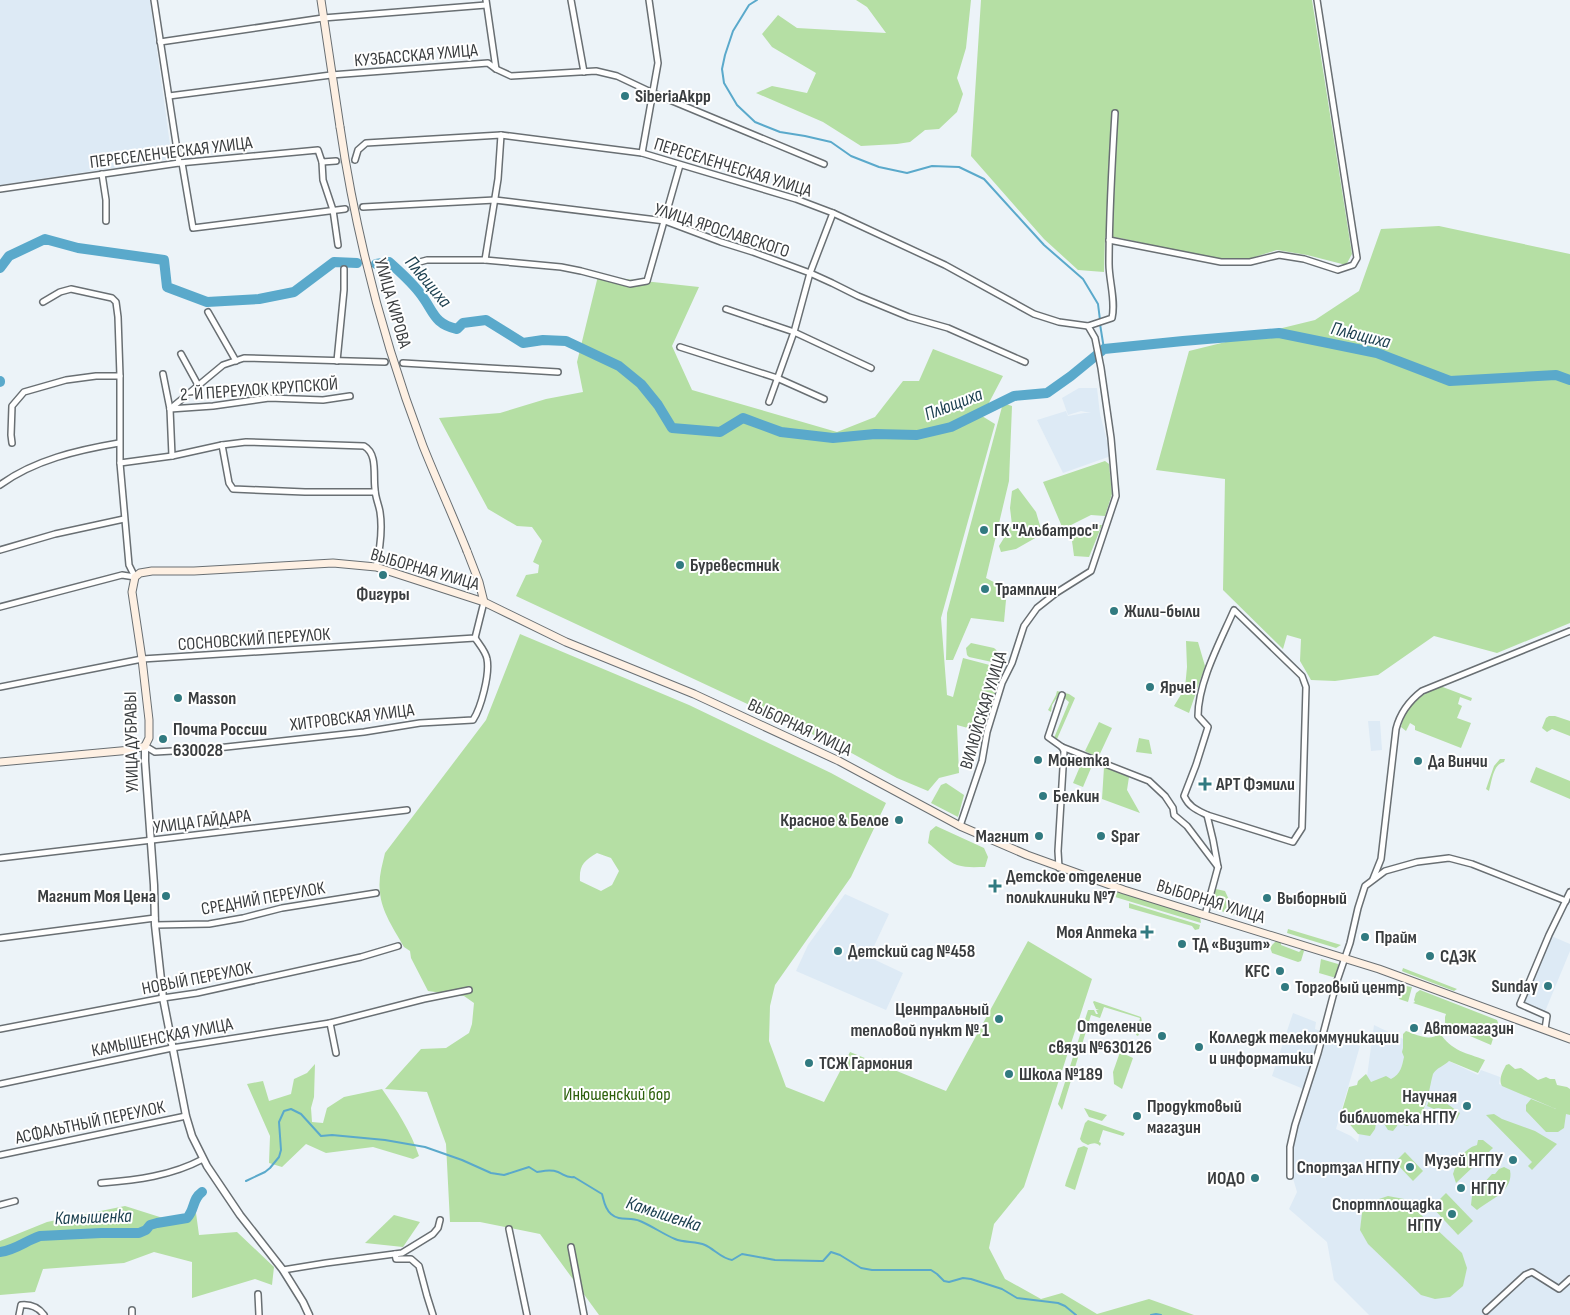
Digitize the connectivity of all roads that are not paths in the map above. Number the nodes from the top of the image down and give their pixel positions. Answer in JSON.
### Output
{"nodes":[{"id":1,"x":154,"y":0,"type":"edge"},
{"id":2,"x":321,"y":0,"type":"edge"},
{"id":3,"x":571,"y":0,"type":"edge"},
{"id":4,"x":648,"y":0,"type":"edge"},
{"id":5,"x":1317,"y":0,"type":"edge"},
{"id":6,"x":486,"y":2,"type":"edge"},
{"id":7,"x":323,"y":18,"type":"junction"},
{"id":8,"x":160,"y":42,"type":"junction"},
{"id":9,"x":496,"y":69,"type":"junction"},
{"id":10,"x":584,"y":72,"type":"junction"},
{"id":11,"x":332,"y":75,"type":"junction"},
{"id":12,"x":653,"y":93,"type":"junction"},
{"id":13,"x":169,"y":96,"type":"junction"},
{"id":14,"x":1115,"y":113,"type":"dead end"},
{"id":15,"x":501,"y":135,"type":"junction"},
{"id":16,"x":642,"y":153,"type":"junction"},
{"id":17,"x":355,"y":160,"type":"dead end"},
{"id":18,"x":336,"y":161,"type":"tunnel mouth"},
{"id":19,"x":322,"y":162,"type":"junction"},
{"id":20,"x":180,"y":163,"type":"junction"},
{"id":21,"x":824,"y":164,"type":"dead end"},
{"id":22,"x":680,"y":165,"type":"junction"},
{"id":23,"x":102,"y":174,"type":"junction"},
{"id":24,"x":0,"y":189,"type":"edge"},
{"id":25,"x":495,"y":200,"type":"junction"},
{"id":26,"x":363,"y":207,"type":"tunnel mouth"},
{"id":27,"x":345,"y":208,"type":"tunnel mouth"},
{"id":28,"x":333,"y":210,"type":"junction"},
{"id":29,"x":833,"y":213,"type":"junction"},
{"id":30,"x":106,"y":221,"type":"dead end"},
{"id":31,"x":665,"y":222,"type":"junction"},
{"id":32,"x":1109,"y":240,"type":"junction"},
{"id":33,"x":338,"y":245,"type":"dead end"},
{"id":34,"x":485,"y":260,"type":"junction"},
{"id":35,"x":416,"y":263,"type":"dead end"},
{"id":36,"x":344,"y":269,"type":"dead end"},
{"id":37,"x":810,"y":273,"type":"junction"},
{"id":38,"x":43,"y":302,"type":"dead end"},
{"id":39,"x":726,"y":309,"type":"dead end"},
{"id":40,"x":208,"y":312,"type":"dead end"},
{"id":41,"x":1091,"y":325,"type":"junction"},
{"id":42,"x":794,"y":332,"type":"junction"},
{"id":43,"x":680,"y":347,"type":"dead end"},
{"id":44,"x":181,"y":354,"type":"dead end"},
{"id":45,"x":236,"y":361,"type":"junction"},
{"id":46,"x":337,"y":361,"type":"junction"},
{"id":47,"x":385,"y":362,"type":"dead end"},
{"id":48,"x":1025,"y":362,"type":"dead end"},
{"id":49,"x":404,"y":363,"type":"dead end"},
{"id":50,"x":871,"y":368,"type":"dead end"},
{"id":51,"x":558,"y":372,"type":"dead end"},
{"id":52,"x":163,"y":374,"type":"dead end"},
{"id":53,"x":120,"y":376,"type":"junction"},
{"id":54,"x":778,"y":378,"type":"junction"},
{"id":55,"x":198,"y":385,"type":"junction"},
{"id":56,"x":350,"y":396,"type":"dead end"},
{"id":57,"x":824,"y":399,"type":"dead end"},
{"id":58,"x":769,"y":402,"type":"dead end"},
{"id":59,"x":170,"y":409,"type":"junction"},
{"id":60,"x":12,"y":443,"type":"dead end"},
{"id":61,"x":119,"y":443,"type":"junction"},
{"id":62,"x":222,"y":445,"type":"junction"},
{"id":63,"x":172,"y":456,"type":"junction"},
{"id":64,"x":120,"y":464,"type":"junction"},
{"id":65,"x":0,"y":485,"type":"edge"},
{"id":66,"x":375,"y":492,"type":"junction"},
{"id":67,"x":124,"y":519,"type":"junction"},
{"id":68,"x":0,"y":550,"type":"edge"},
{"id":69,"x":376,"y":567,"type":"junction"},
{"id":70,"x":135,"y":577,"type":"junction"},
{"id":71,"x":484,"y":602,"type":"junction"},
{"id":72,"x":0,"y":607,"type":"edge"},
{"id":73,"x":1570,"y":631,"type":"edge"},
{"id":74,"x":475,"y":638,"type":"junction"},
{"id":75,"x":142,"y":659,"type":"junction"},
{"id":76,"x":0,"y":687,"type":"edge"},
{"id":77,"x":1062,"y":695,"type":"dead end"},
{"id":78,"x":146,"y":746,"type":"junction"},
{"id":79,"x":1062,"y":747,"type":"junction"},
{"id":80,"x":0,"y":762,"type":"edge"},
{"id":81,"x":407,"y":810,"type":"dead end"},
{"id":82,"x":1207,"y":815,"type":"junction"},
{"id":83,"x":960,"y":826,"type":"junction"},
{"id":84,"x":150,"y":841,"type":"junction"},
{"id":85,"x":0,"y":858,"type":"edge"},
{"id":86,"x":1218,"y":867,"type":"junction"},
{"id":87,"x":1058,"y":868,"type":"junction"},
{"id":88,"x":1373,"y":879,"type":"junction"},
{"id":89,"x":1570,"y":892,"type":"edge"},
{"id":90,"x":376,"y":893,"type":"dead end"},
{"id":91,"x":1566,"y":902,"type":"junction"},
{"id":92,"x":1205,"y":915,"type":"junction"},
{"id":93,"x":155,"y":918,"type":"junction"},
{"id":94,"x":155,"y":925,"type":"junction"},
{"id":95,"x":0,"y":938,"type":"edge"},
{"id":96,"x":398,"y":946,"type":"dead end"},
{"id":97,"x":1346,"y":958,"type":"junction"},
{"id":98,"x":469,"y":990,"type":"dead end"},
{"id":99,"x":163,"y":998,"type":"junction"},
{"id":100,"x":330,"y":1023,"type":"junction"},
{"id":101,"x":0,"y":1029,"type":"edge"},
{"id":102,"x":1546,"y":1029,"type":"junction"},
{"id":103,"x":1570,"y":1039,"type":"edge"},
{"id":104,"x":172,"y":1048,"type":"junction"},
{"id":105,"x":336,"y":1053,"type":"dead end"},
{"id":106,"x":0,"y":1084,"type":"edge"},
{"id":107,"x":186,"y":1116,"type":"junction"},
{"id":108,"x":0,"y":1155,"type":"edge"},
{"id":109,"x":203,"y":1159,"type":"junction"},
{"id":110,"x":1290,"y":1176,"type":"dead end"},
{"id":111,"x":101,"y":1183,"type":"dead end"},
{"id":112,"x":15,"y":1201,"type":"dead end"},
{"id":113,"x":0,"y":1205,"type":"edge"},
{"id":114,"x":440,"y":1220,"type":"dead end"},
{"id":115,"x":509,"y":1229,"type":"dead end"},
{"id":116,"x":571,"y":1247,"type":"dead end"},
{"id":117,"x":395,"y":1254,"type":"junction"},
{"id":118,"x":283,"y":1270,"type":"junction"},
{"id":119,"x":1570,"y":1279,"type":"edge"},
{"id":120,"x":258,"y":1294,"type":"dead end"},
{"id":121,"x":1486,"y":1311,"type":"dead end"},
{"id":122,"x":19,"y":1315,"type":"edge"},
{"id":123,"x":44,"y":1315,"type":"edge"},
{"id":124,"x":259,"y":1315,"type":"edge"},
{"id":125,"x":309,"y":1315,"type":"edge"},
{"id":126,"x":433,"y":1315,"type":"edge"},
{"id":127,"x":527,"y":1315,"type":"edge"},
{"id":128,"x":584,"y":1315,"type":"edge"}],
"edges":[{"from":1,"to":8,"type":"street"},
{"from":2,"to":7,"type":"main road","name":"УЛИЦА КИРОВА"},
{"from":3,"to":10,"type":"street"},
{"from":4,"to":12,"type":"street"},
{"from":5,"to":32,"type":"street"},
{"from":6,"to":7,"type":"street"},
{"from":6,"to":9,"type":"street"},
{"from":7,"to":8,"type":"street"},
{"from":7,"to":11,"type":"main road","name":"УЛИЦА КИРОВА"},
{"from":8,"to":13,"type":"street"},
{"from":9,"to":10,"type":"street","name":"КУЗБАССКАЯ УЛИЦА"},
{"from":9,"to":11,"type":"street","name":"КУЗБАССКАЯ УЛИЦА"},
{"from":10,"to":12,"type":"street","name":"КУЗБАССКАЯ УЛИЦА"},
{"from":11,"to":13,"type":"street","name":"КУЗБАССКАЯ УЛИЦА"},
{"from":11,"to":71,"type":"main road","name":"УЛИЦА КИРОВА","bridge":true},
{"from":12,"to":16,"type":"street"},
{"from":12,"to":21,"type":"street","name":"КУЗБАССКАЯ УЛИЦА"},
{"from":13,"to":20,"type":"street"},
{"from":14,"to":32,"type":"street"},
{"from":15,"to":16,"type":"street","name":"ПЕРЕСЕЛЕНЧЕСКАЯ УЛИЦА"},
{"from":15,"to":17,"type":"street","name":"ПЕРЕСЕЛЕНЧЕСКАЯ УЛИЦА"},
{"from":15,"to":25,"type":"street"},
{"from":16,"to":22,"type":"street","name":"ПЕРЕСЕЛЕНЧЕСКАЯ УЛИЦА"},
{"from":18,"to":19,"type":"street"},
{"from":19,"to":20,"type":"street","name":"ПЕРЕСЕЛЕНЧЕСКАЯ УЛИЦА"},
{"from":19,"to":28,"type":"street"},
{"from":20,"to":23,"type":"street","name":"ПЕРЕСЕЛЕНЧЕСКАЯ УЛИЦА"},
{"from":20,"to":28,"type":"street"},
{"from":22,"to":29,"type":"street","name":"ПЕРЕСЕЛЕНЧЕСКАЯ УЛИЦА"},
{"from":22,"to":31,"type":"street"},
{"from":23,"to":24,"type":"street","name":"ПЕРЕСЕЛЕНЧЕСКАЯ УЛИЦА"},
{"from":23,"to":30,"type":"street"},
{"from":25,"to":26,"type":"street","name":"УЛИЦА ЯРОСЛАВСКОГО"},
{"from":25,"to":31,"type":"street","name":"УЛИЦА ЯРОСЛАВСКОГО"},
{"from":25,"to":34,"type":"street"},
{"from":27,"to":28,"type":"street"},
{"from":28,"to":33,"type":"street"},
{"from":29,"to":37,"type":"street"},
{"from":29,"to":41,"type":"street","name":"ПЕРЕСЕЛЕНЧЕСКАЯ УЛИЦА"},
{"from":31,"to":34,"type":"street"},
{"from":31,"to":37,"type":"street","name":"УЛИЦА ЯРОСЛАВСКОГО"},
{"from":32,"to":41,"type":"street"},
{"from":34,"to":35,"type":"street"},
{"from":36,"to":46,"type":"street"},
{"from":37,"to":42,"type":"street"},
{"from":37,"to":48,"type":"street","name":"УЛИЦА ЯРОСЛАВСКОГО"},
{"from":38,"to":53,"type":"street","name":"УЛИЦА ДУБРАВЫ"},
{"from":39,"to":42,"type":"street"},
{"from":40,"to":45,"type":"street"},
{"from":41,"to":83,"type":"street","name":"ВИЛЮЙСКАЯ УЛИЦА"},
{"from":42,"to":50,"type":"street"},
{"from":42,"to":54,"type":"street"},
{"from":43,"to":54,"type":"street"},
{"from":44,"to":55,"type":"street"},
{"from":45,"to":46,"type":"street"},
{"from":45,"to":55,"type":"street"},
{"from":46,"to":47,"type":"street"},
{"from":49,"to":51,"type":"street"},
{"from":52,"to":59,"type":"street"},
{"from":53,"to":60,"type":"street"},
{"from":53,"to":61,"type":"street","name":"УЛИЦА ДУБРАВЫ"},
{"from":54,"to":57,"type":"street"},
{"from":54,"to":58,"type":"street"},
{"from":55,"to":59,"type":"street"},
{"from":56,"to":59,"type":"street","name":"2-Й ПЕРЕУЛОК КРУПСКОЙ"},
{"from":59,"to":63,"type":"street"},
{"from":61,"to":64,"type":"street","name":"УЛИЦА ДУБРАВЫ"},
{"from":61,"to":65,"type":"street"},
{"from":62,"to":63,"type":"street"},
{"from":62,"to":66,"type":"street"},
{"from":62,"to":66,"type":"street"},
{"from":63,"to":64,"type":"street"},
{"from":64,"to":67,"type":"street","name":"УЛИЦА ДУБРАВЫ"},
{"from":66,"to":69,"type":"street"},
{"from":67,"to":68,"type":"street"},
{"from":67,"to":70,"type":"street","name":"УЛИЦА ДУБРАВЫ"},
{"from":69,"to":70,"type":"main road","name":"ВЫБОРНАЯ УЛИЦА"},
{"from":69,"to":71,"type":"main road","name":"ВЫБОРНАЯ УЛИЦА"},
{"from":70,"to":72,"type":"street","name":"ВЫБОРНАЯ УЛИЦА"},
{"from":70,"to":75,"type":"main road","name":"УЛИЦА ДУБРАВЫ"},
{"from":71,"to":74,"type":"street"},
{"from":71,"to":83,"type":"main road","name":"ВЫБОРНАЯ УЛИЦА"},
{"from":73,"to":88,"type":"street"},
{"from":74,"to":75,"type":"street","name":"СОСНОВСКИЙ ПЕРЕУЛОК"},
{"from":74,"to":78,"type":"street","name":"ХИТРОВСКАЯ УЛИЦА"},
{"from":75,"to":76,"type":"street","name":"СОСНОВСКИЙ ПЕРЕУЛОК"},
{"from":75,"to":78,"type":"main road","name":"УЛИЦА ДУБРАВЫ"},
{"from":77,"to":79,"type":"street"},
{"from":78,"to":80,"type":"main road","name":"ХИТРОВСКАЯ УЛИЦА"},
{"from":78,"to":84,"type":"street","name":"УЛИЦА ДУБРАВЫ"},
{"from":79,"to":86,"type":"street"},
{"from":79,"to":87,"type":"street"},
{"from":81,"to":84,"type":"street","name":"УЛИЦА ГАЙДАРА"},
{"from":82,"to":82,"type":"street"},
{"from":82,"to":86,"type":"street"},
{"from":83,"to":87,"type":"main road","name":"ВЫБОРНАЯ УЛИЦА"},
{"from":84,"to":85,"type":"street","name":"УЛИЦА ГАЙДАРА"},
{"from":84,"to":93,"type":"street","name":"УЛИЦА ДУБРАВЫ"},
{"from":86,"to":92,"type":"street"},
{"from":87,"to":92,"type":"main road","name":"ВЫБОРНАЯ УЛИЦА"},
{"from":88,"to":91,"type":"street"},
{"from":88,"to":97,"type":"street"},
{"from":89,"to":91,"type":"street"},
{"from":90,"to":94,"type":"street","name":"СРЕДНИЙ ПЕРЕУЛОК"},
{"from":91,"to":102,"type":"street"},
{"from":92,"to":97,"type":"main road","name":"ВЫБОРНАЯ УЛИЦА"},
{"from":93,"to":94,"type":"street","name":"УЛИЦА ДУБРАВЫ"},
{"from":93,"to":95,"type":"street"},
{"from":94,"to":99,"type":"street","name":"УЛИЦА ДУБРАВЫ"},
{"from":96,"to":99,"type":"street","name":"НОВЫЙ ПЕРЕУЛОК"},
{"from":97,"to":102,"type":"main road","name":"ВЫБОРНАЯ УЛИЦА"},
{"from":97,"to":110,"type":"street"},
{"from":98,"to":100,"type":"street","name":"КАМЫШЕНСКАЯ УЛИЦА"},
{"from":99,"to":101,"type":"street","name":"НОВЫЙ ПЕРЕУЛОК"},
{"from":99,"to":104,"type":"street","name":"УЛИЦА ДУБРАВЫ"},
{"from":100,"to":104,"type":"street","name":"КАМЫШЕНСКАЯ УЛИЦА"},
{"from":100,"to":105,"type":"street"},
{"from":102,"to":103,"type":"main road","name":"ВЫБОРНАЯ УЛИЦА"},
{"from":104,"to":106,"type":"street","name":"КАМЫШЕНСКАЯ УЛИЦА"},
{"from":104,"to":107,"type":"street","name":"УЛИЦА ДУБРАВЫ"},
{"from":107,"to":108,"type":"street","name":"АСФАЛЬТНЫЙ ПЕРЕУЛОК"},
{"from":107,"to":109,"type":"street","name":"УЛИЦА ДУБРАВЫ"},
{"from":109,"to":111,"type":"street"},
{"from":109,"to":118,"type":"street","name":"УЛИЦА ДУБРАВЫ"},
{"from":112,"to":113,"type":"street"},
{"from":114,"to":117,"type":"street"},
{"from":115,"to":127,"type":"street"},
{"from":116,"to":128,"type":"street"},
{"from":117,"to":118,"type":"street"},
{"from":117,"to":126,"type":"street"},
{"from":118,"to":125,"type":"street","name":"УЛИЦА ДУБРАВЫ"},
{"from":119,"to":121,"type":"street"},
{"from":120,"to":124,"type":"street"},
{"from":122,"to":123,"type":"street"}]}
